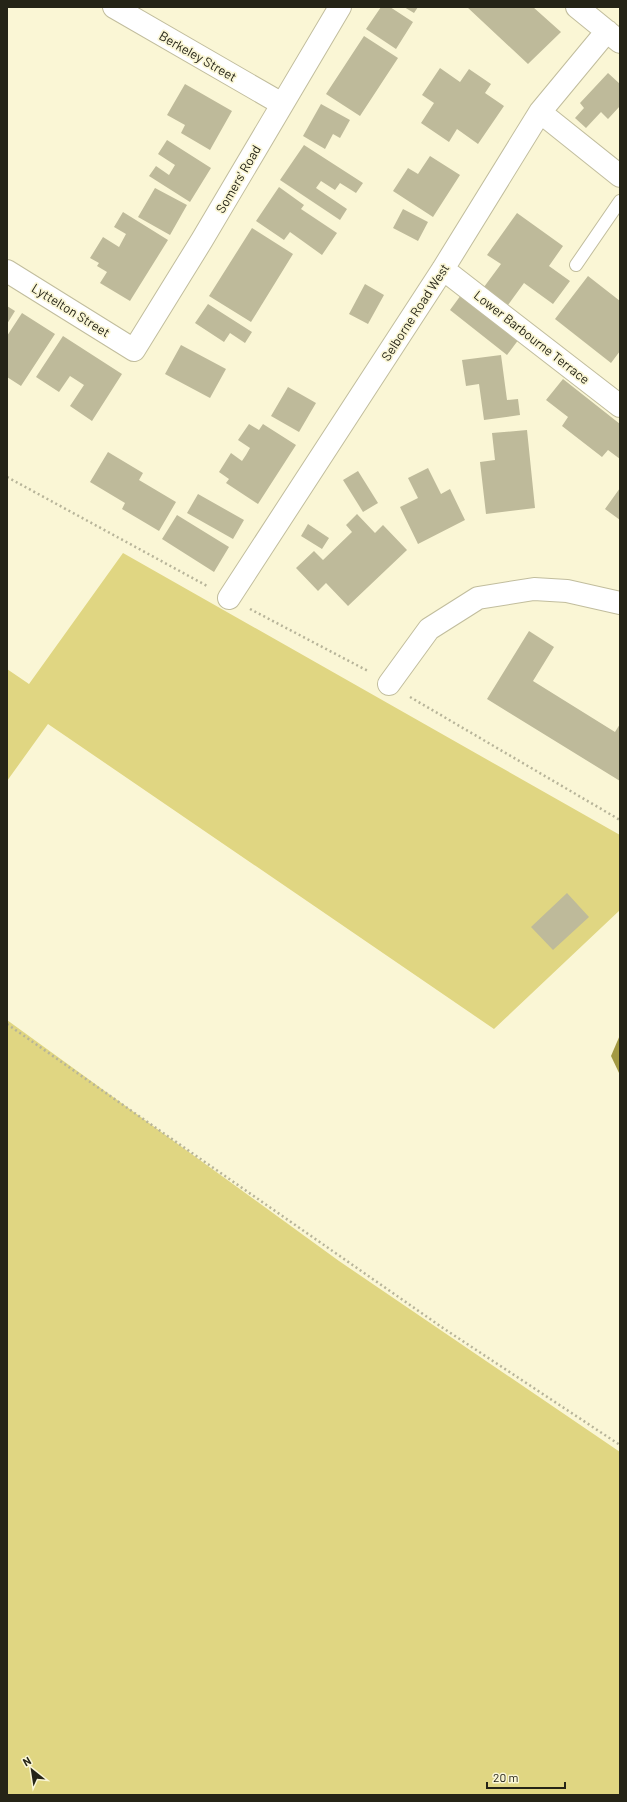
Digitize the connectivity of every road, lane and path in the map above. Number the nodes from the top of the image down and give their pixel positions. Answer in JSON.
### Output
{"nodes":[{"id":1,"x":114,"y":7,"type":"edge"},
{"id":2,"x":340,"y":7,"type":"edge"},
{"id":3,"x":577,"y":7,"type":"edge"},
{"id":4,"x":616,"y":37,"type":"edge"},
{"id":5,"x":282,"y":104,"type":"junction"},
{"id":6,"x":540,"y":112,"type":"junction"},
{"id":7,"x":620,"y":176,"type":"edge"},
{"id":8,"x":620,"y":201,"type":"edge"},
{"id":9,"x":576,"y":265,"type":"dead end"},
{"id":10,"x":443,"y":269,"type":"junction"},
{"id":11,"x":7,"y":271,"type":"edge"},
{"id":12,"x":134,"y":350,"type":"joint"},
{"id":13,"x":620,"y":406,"type":"edge"},
{"id":14,"x":7,"y":478,"type":"edge"},
{"id":15,"x":229,"y":598,"type":"junction"},
{"id":16,"x":620,"y":603,"type":"edge"},
{"id":17,"x":388,"y":684,"type":"junction"},
{"id":18,"x":620,"y":820,"type":"edge"},
{"id":19,"x":7,"y":1024,"type":"edge"},
{"id":20,"x":620,"y":1445,"type":"edge"}],
"edges":[{"from":1,"to":5,"type":"street","name":"Berkeley Street"},
{"from":2,"to":5,"type":"street","name":"Somers' Road"},
{"from":3,"to":4,"type":"street"},
{"from":4,"to":6,"type":"street","name":"Selborne Road West"},
{"from":5,"to":12,"type":"street","name":"Somers' Road"},
{"from":6,"to":7,"type":"street"},
{"from":6,"to":10,"type":"street","name":"Selborne Road West"},
{"from":8,"to":9,"type":"lane"},
{"from":10,"to":13,"type":"street","name":"Lower Barbourne Terrace"},
{"from":10,"to":15,"type":"street","name":"Selborne Road West"},
{"from":11,"to":12,"type":"street","name":"Lyttelton Street"},
{"from":14,"to":15,"type":"path"},
{"from":15,"to":17,"type":"path"},
{"from":16,"to":17,"type":"street"},
{"from":17,"to":18,"type":"path"},
{"from":19,"to":20,"type":"path"}]}
